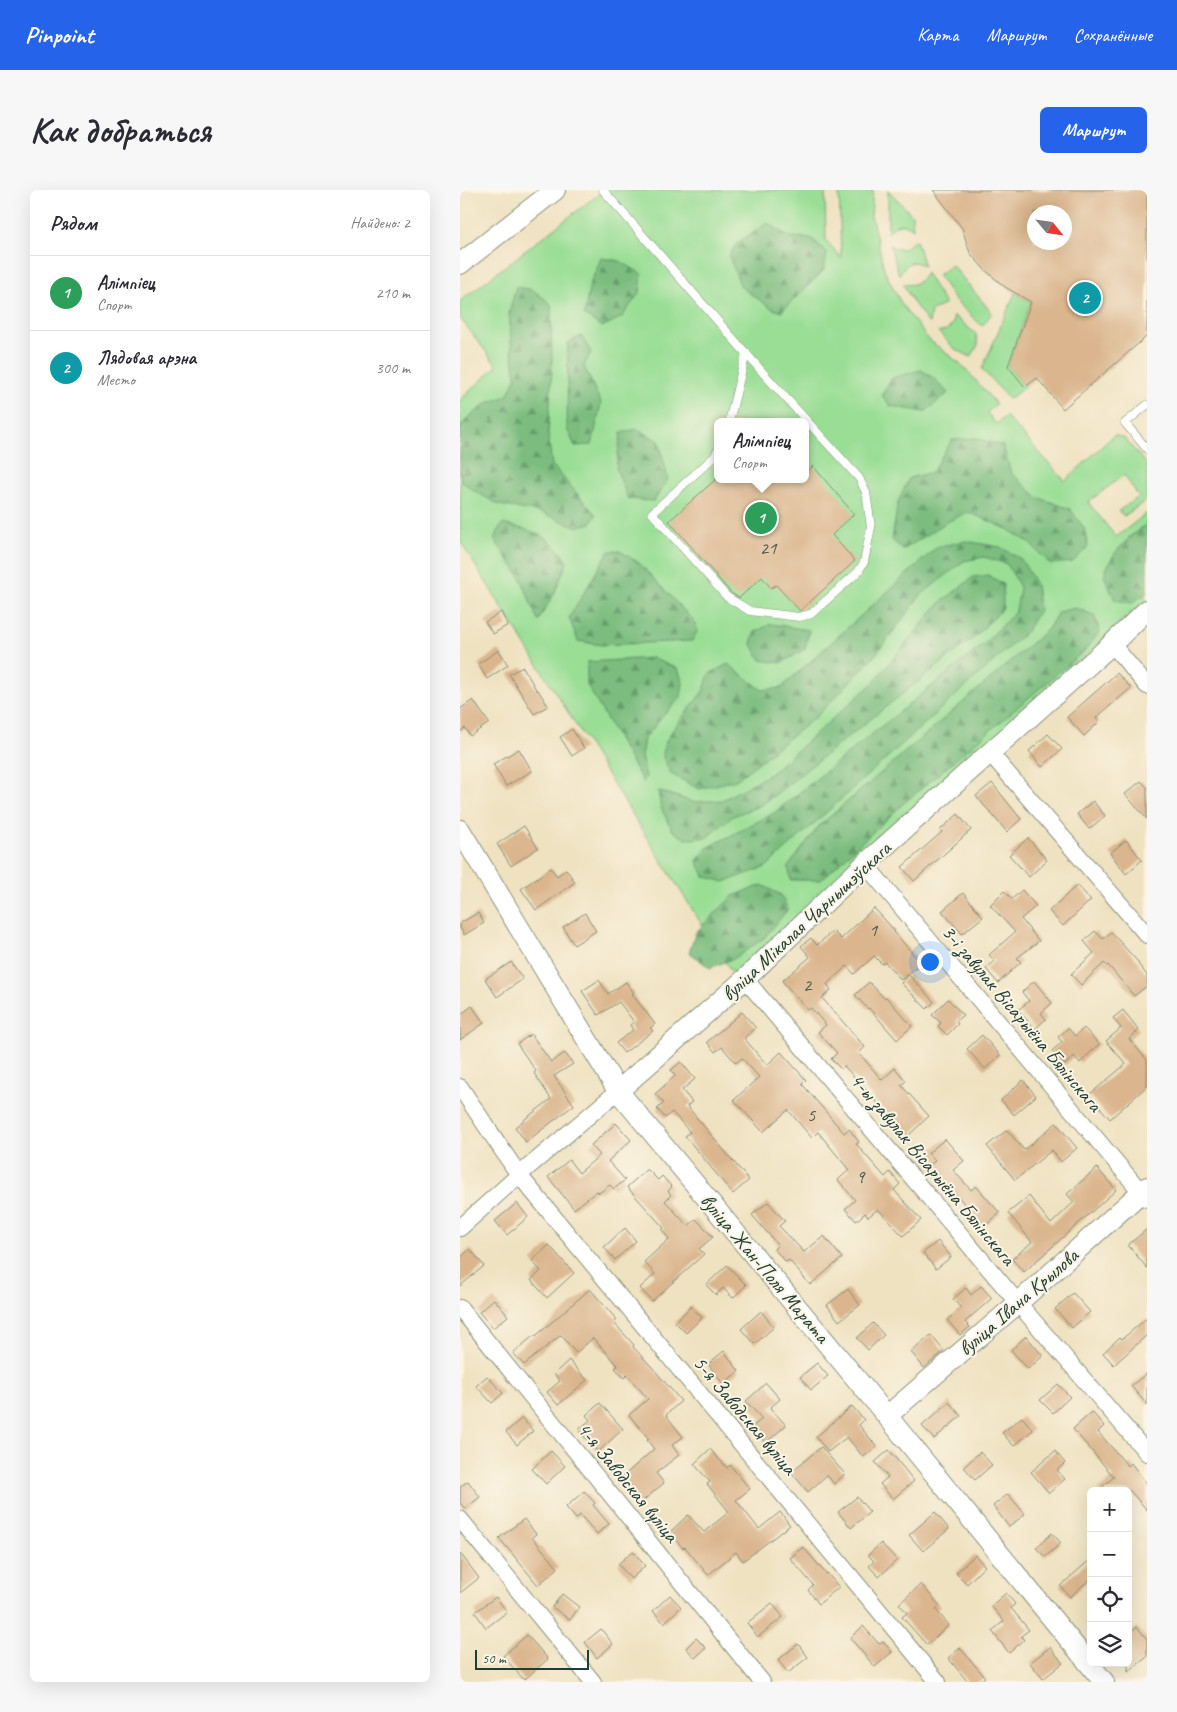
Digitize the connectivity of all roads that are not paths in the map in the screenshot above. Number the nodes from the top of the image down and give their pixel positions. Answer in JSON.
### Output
{"nodes":[{"id":1,"x":554,"y":190,"type":"edge"},
{"id":2,"x":603,"y":190,"type":"edge"},
{"id":3,"x":460,"y":264,"type":"edge"},
{"id":4,"x":746,"y":353,"type":"junction"},
{"id":5,"x":1147,"y":405,"type":"edge"},
{"id":6,"x":730,"y":418,"type":"edge"},
{"id":7,"x":804,"y":418,"type":"edge"},
{"id":8,"x":809,"y":423,"type":"edge"},
{"id":9,"x":1147,"y":449,"type":"edge"},
{"id":10,"x":714,"y":457,"type":"edge"},
{"id":11,"x":1147,"y":610,"type":"edge"},
{"id":12,"x":1112,"y":644,"type":"junction"},
{"id":13,"x":1147,"y":686,"type":"edge"},
{"id":14,"x":990,"y":753,"type":"junction"},
{"id":15,"x":460,"y":830,"type":"edge"},
{"id":16,"x":865,"y":864,"type":"junction"},
{"id":17,"x":1147,"y":934,"type":"edge"},
{"id":18,"x":745,"y":979,"type":"junction"},
{"id":19,"x":460,"y":1087,"type":"edge"},
{"id":20,"x":618,"y":1091,"type":"junction"},
{"id":21,"x":518,"y":1175,"type":"junction"},
{"id":22,"x":1145,"y":1193,"type":"edge"},
{"id":23,"x":460,"y":1228,"type":"edge"},
{"id":24,"x":1018,"y":1303,"type":"junction"},
{"id":25,"x":460,"y":1308,"type":"edge"},
{"id":26,"x":887,"y":1416,"type":"junction"},
{"id":27,"x":1147,"y":1453,"type":"edge"},
{"id":28,"x":460,"y":1519,"type":"edge"},
{"id":29,"x":593,"y":1682,"type":"edge"},
{"id":30,"x":762,"y":1682,"type":"edge"},
{"id":31,"x":938,"y":1682,"type":"edge"},
{"id":32,"x":1104,"y":1682,"type":"edge"}],
"edges":[{"from":1,"to":3,"type":"street"},
{"from":2,"to":4,"type":"lane"},
{"from":4,"to":6,"type":"lane"},
{"from":4,"to":7,"type":"lane"},
{"from":5,"to":9,"type":"lane"},
{"from":8,"to":10,"type":"lane"},
{"from":11,"to":12,"type":"street","name":"вуліца Мікалая Чарнышэўскага"},
{"from":12,"to":13,"type":"street"},
{"from":12,"to":14,"type":"street","name":"вуліца Мікалая Чарнышэўскага"},
{"from":14,"to":16,"type":"street","name":"вуліца Мікалая Чарнышэўскага"},
{"from":14,"to":17,"type":"street"},
{"from":15,"to":20,"type":"street","name":"вуліца Жан-Поля Марата"},
{"from":16,"to":18,"type":"street","name":"вуліца Мікалая Чарнышэўскага"},
{"from":16,"to":22,"type":"street","name":"3-і завулак Вісарыёна Бялінскага"},
{"from":18,"to":20,"type":"street","name":"вуліца Мікалая Чарнышэўскага"},
{"from":18,"to":24,"type":"street","name":"4-ы завулак Вісарыёна Бялінскага"},
{"from":19,"to":21,"type":"street","name":"5-я Заводская вуліца"},
{"from":20,"to":21,"type":"street","name":"вуліца Мікалая Чарнышэўскага"},
{"from":20,"to":26,"type":"street","name":"вуліца Жан-Поля Марата"},
{"from":21,"to":23,"type":"street","name":"вуліца Мікалая Чарнышэўскага"},
{"from":21,"to":31,"type":"street","name":"5-я Заводская вуліца"},
{"from":22,"to":24,"type":"street","name":"вуліца Івана Крылова"},
{"from":24,"to":26,"type":"street","name":"вуліца Івана Крылова"},
{"from":24,"to":27,"type":"street","name":"4-ы завулак Вісарыёна Бялінскага"},
{"from":25,"to":30,"type":"street","name":"4-я Заводская вуліца"},
{"from":26,"to":32,"type":"street","name":"вуліца Жан-Поля Марата"},
{"from":28,"to":29,"type":"street"}]}
